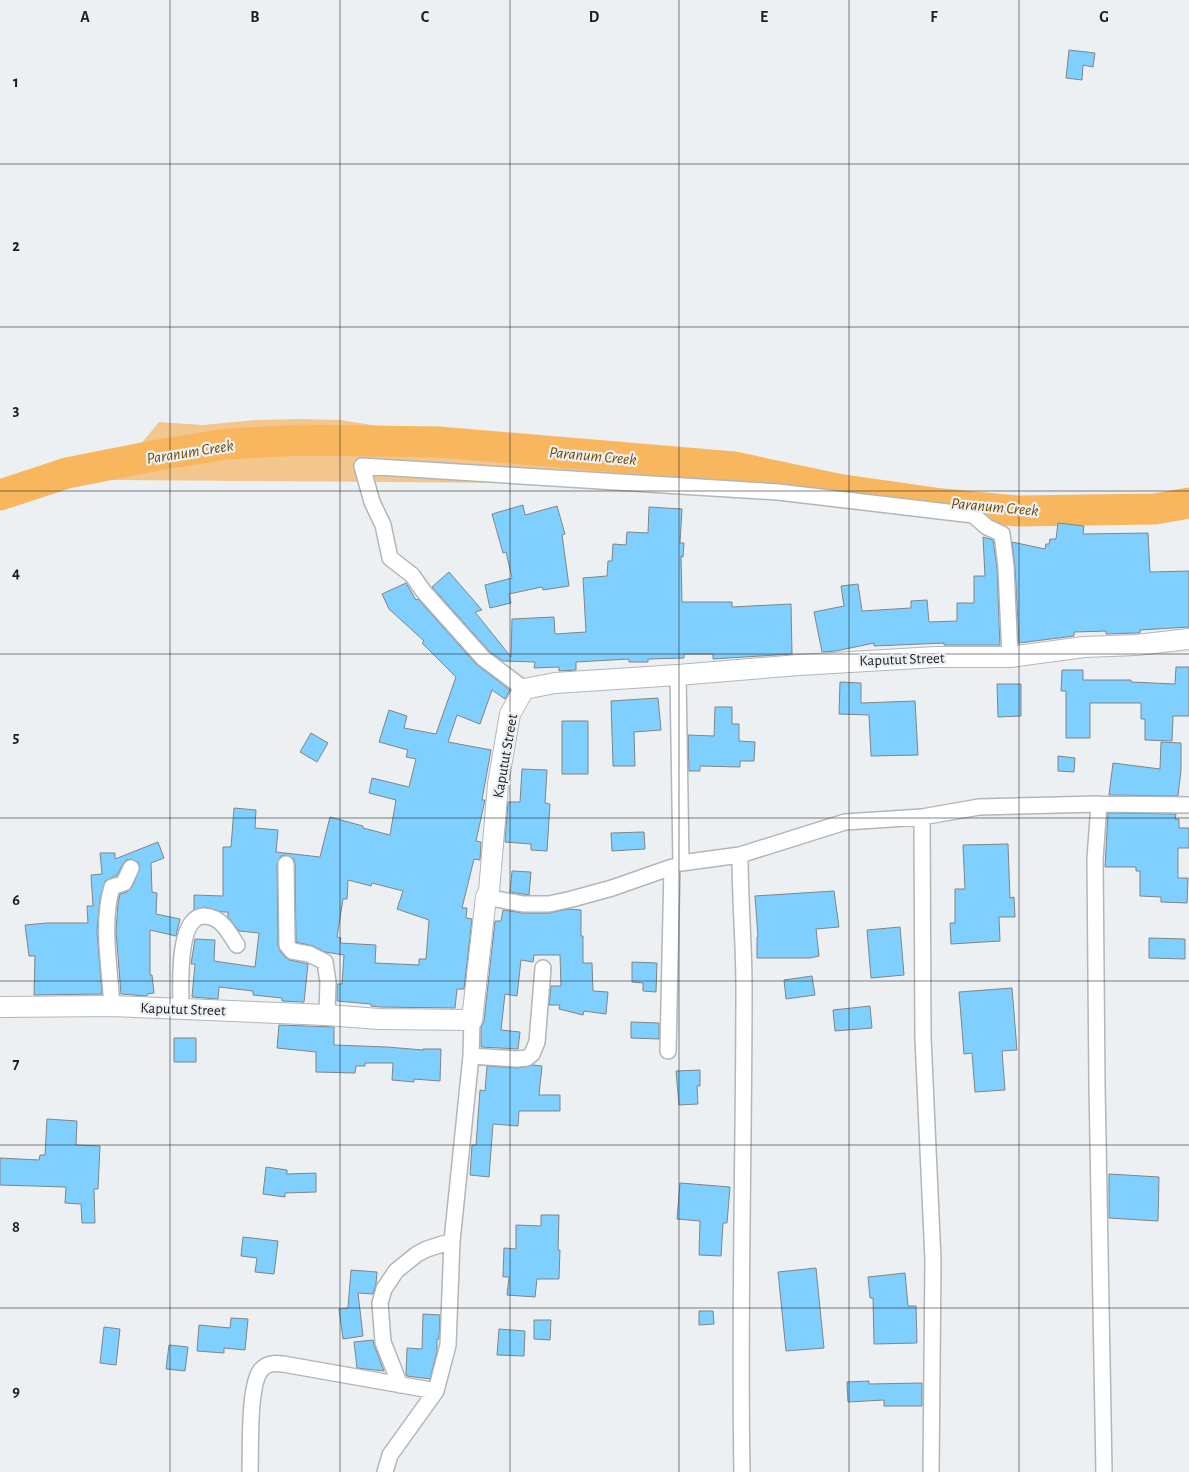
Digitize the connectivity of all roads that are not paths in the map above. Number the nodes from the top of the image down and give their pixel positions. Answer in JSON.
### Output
{"nodes":[{"id":1,"x":1189,"y":639,"type":"edge"},
{"id":2,"x":1010,"y":657,"type":"junction"},
{"id":3,"x":678,"y":676,"type":"junction"},
{"id":4,"x":524,"y":689,"type":"junction"},
{"id":5,"x":1099,"y":804,"type":"junction"},
{"id":6,"x":1189,"y":806,"type":"edge"},
{"id":7,"x":922,"y":817,"type":"junction"},
{"id":8,"x":740,"y":855,"type":"junction"},
{"id":9,"x":286,"y":864,"type":"dead end"},
{"id":10,"x":676,"y":865,"type":"junction"},
{"id":11,"x":131,"y":868,"type":"dead end"},
{"id":12,"x":486,"y":897,"type":"junction"},
{"id":13,"x":237,"y":945,"type":"dead end"},
{"id":14,"x":543,"y":968,"type":"dead end"},
{"id":15,"x":112,"y":1006,"type":"junction"},
{"id":16,"x":0,"y":1007,"type":"edge"},
{"id":17,"x":181,"y":1008,"type":"junction"},
{"id":18,"x":327,"y":1015,"type":"junction"},
{"id":19,"x":472,"y":1020,"type":"junction"},
{"id":20,"x":668,"y":1051,"type":"dead end"},
{"id":21,"x":471,"y":1056,"type":"junction"},
{"id":22,"x":452,"y":1241,"type":"junction"},
{"id":23,"x":400,"y":1385,"type":"junction"},
{"id":24,"x":436,"y":1391,"type":"junction"},
{"id":25,"x":250,"y":1472,"type":"edge"},
{"id":26,"x":385,"y":1472,"type":"edge"},
{"id":27,"x":742,"y":1472,"type":"edge"},
{"id":28,"x":930,"y":1472,"type":"edge"},
{"id":29,"x":1104,"y":1472,"type":"edge"}],
"edges":[{"from":1,"to":2,"type":"street","name":"Kaputut Street"},
{"from":2,"to":3,"type":"street","name":"Kaputut Street"},
{"from":2,"to":4,"type":"street"},
{"from":3,"to":4,"type":"street","name":"Kaputut Street"},
{"from":3,"to":10,"type":"street"},
{"from":4,"to":12,"type":"street","name":"Kaputut Street"},
{"from":5,"to":6,"type":"street"},
{"from":5,"to":7,"type":"street"},
{"from":5,"to":29,"type":"street"},
{"from":7,"to":8,"type":"street"},
{"from":7,"to":28,"type":"street"},
{"from":8,"to":10,"type":"street"},
{"from":8,"to":27,"type":"street"},
{"from":9,"to":18,"type":"street"},
{"from":10,"to":12,"type":"street"},
{"from":10,"to":20,"type":"street"},
{"from":11,"to":15,"type":"street"},
{"from":12,"to":19,"type":"street","name":"Kaputut Street"},
{"from":13,"to":17,"type":"street"},
{"from":14,"to":21,"type":"street"},
{"from":15,"to":16,"type":"street","name":"Kaputut Street"},
{"from":15,"to":17,"type":"street","name":"Kaputut Street"},
{"from":17,"to":18,"type":"street","name":"Kaputut Street"},
{"from":18,"to":19,"type":"street","name":"Kaputut Street"},
{"from":19,"to":21,"type":"street"},
{"from":21,"to":22,"type":"street"},
{"from":22,"to":23,"type":"street"},
{"from":22,"to":24,"type":"street"},
{"from":23,"to":24,"type":"street"},
{"from":23,"to":25,"type":"street"},
{"from":24,"to":26,"type":"street"}]}
